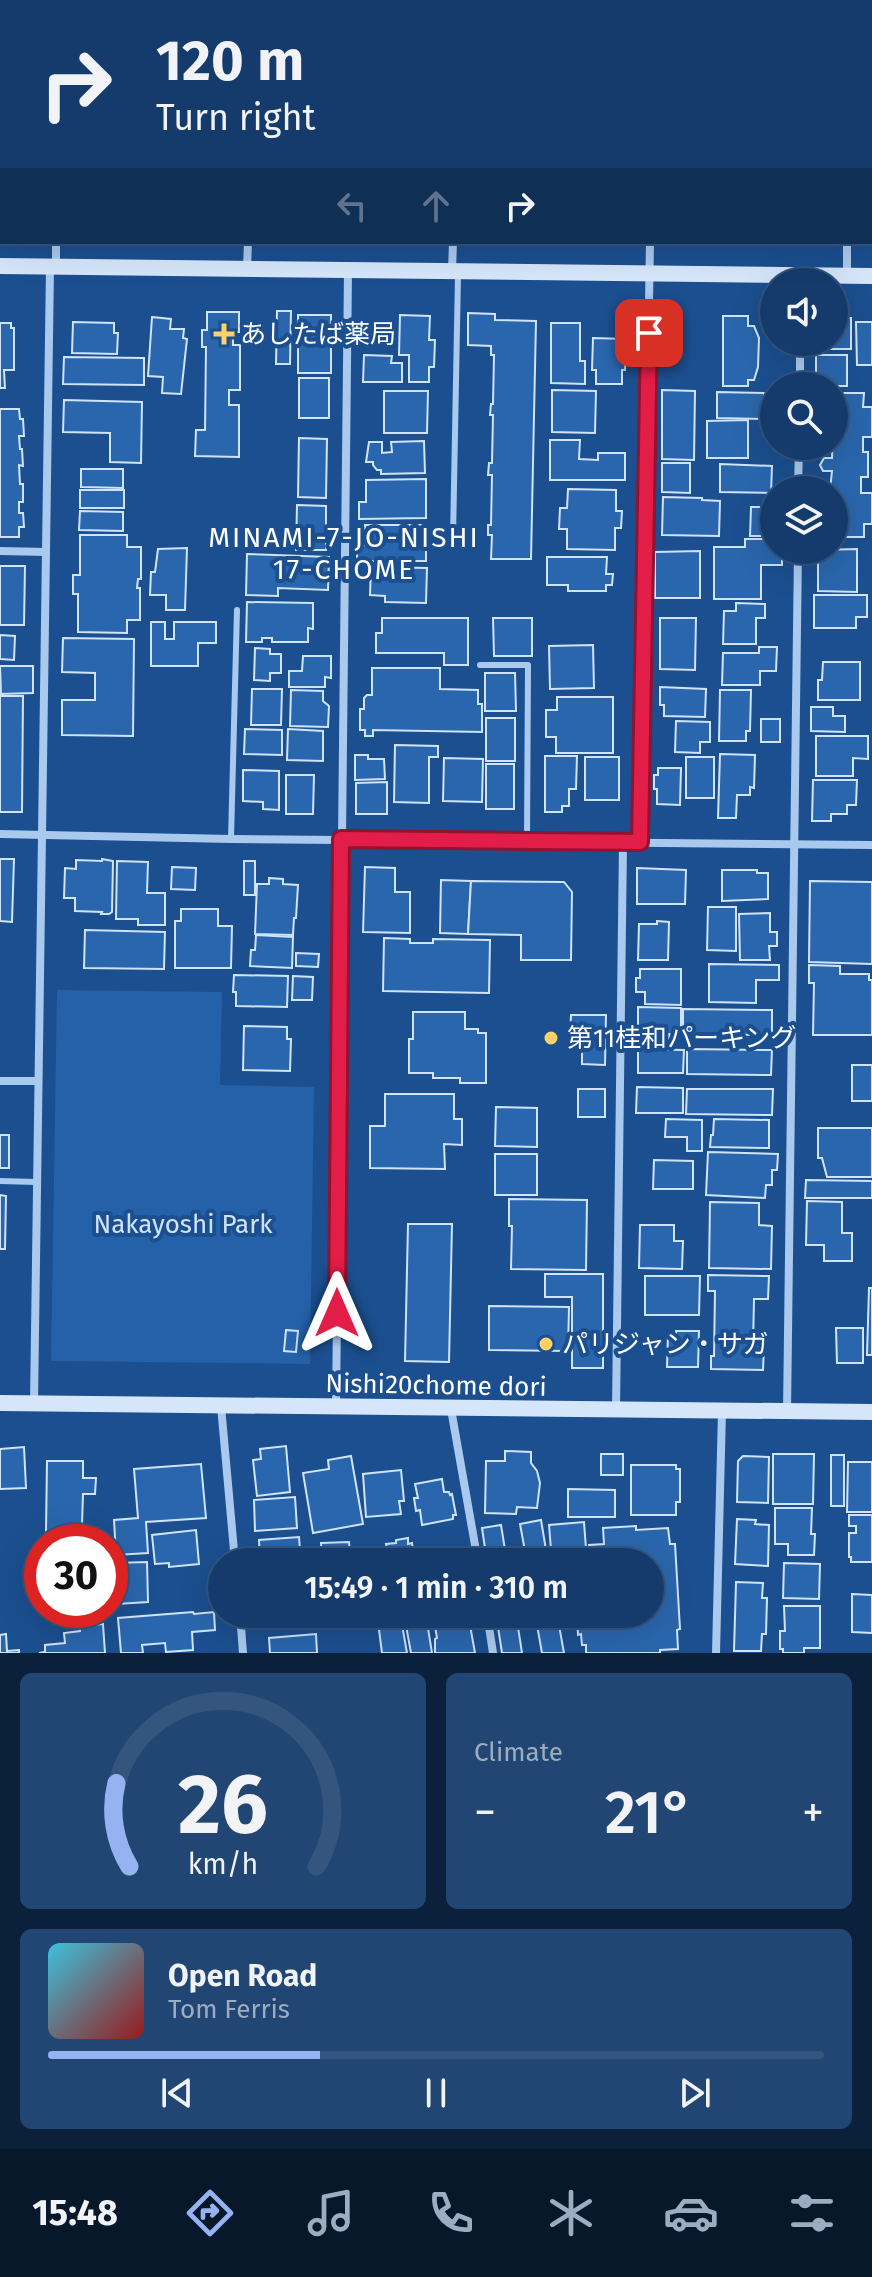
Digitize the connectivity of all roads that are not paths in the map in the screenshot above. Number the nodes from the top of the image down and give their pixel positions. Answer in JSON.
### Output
{"nodes":[{"id":1,"x":56,"y":244,"type":"edge"},
{"id":2,"x":248,"y":244,"type":"edge"},
{"id":3,"x":453,"y":244,"type":"edge"},
{"id":4,"x":650,"y":244,"type":"edge"},
{"id":5,"x":847,"y":244,"type":"edge"},
{"id":6,"x":0,"y":266,"type":"edge"},
{"id":7,"x":53,"y":267,"type":"junction"},
{"id":8,"x":247,"y":268,"type":"junction"},
{"id":9,"x":847,"y":268,"type":"edge"},
{"id":10,"x":348,"y":270,"type":"junction"},
{"id":11,"x":455,"y":271,"type":"junction"},
{"id":12,"x":650,"y":273,"type":"junction"},
{"id":13,"x":848,"y":275,"type":"edge"},
{"id":14,"x":872,"y":276,"type":"edge"},
{"id":15,"x":760,"y":277,"type":"edge"},
{"id":16,"x":453,"y":539,"type":"dead end"},
{"id":17,"x":0,"y":551,"type":"edge"},
{"id":18,"x":46,"y":552,"type":"junction"},
{"id":19,"x":798,"y":564,"type":"edge"},
{"id":20,"x":237,"y":610,"type":"dead end"},
{"id":21,"x":480,"y":665,"type":"dead end"},
{"id":22,"x":0,"y":834,"type":"edge"},
{"id":23,"x":40,"y":835,"type":"junction"},
{"id":24,"x":231,"y":839,"type":"junction"},
{"id":25,"x":341,"y":839,"type":"junction"},
{"id":26,"x":527,"y":840,"type":"junction"},
{"id":27,"x":623,"y":842,"type":"junction"},
{"id":28,"x":640,"y":842,"type":"junction"},
{"id":29,"x":794,"y":844,"type":"junction"},
{"id":30,"x":872,"y":845,"type":"edge"},
{"id":31,"x":0,"y":1081,"type":"edge"},
{"id":32,"x":37,"y":1081,"type":"junction"},
{"id":33,"x":0,"y":1181,"type":"edge"},
{"id":34,"x":36,"y":1182,"type":"junction"},
{"id":35,"x":0,"y":1403,"type":"edge"},
{"id":36,"x":34,"y":1404,"type":"junction"},
{"id":37,"x":221,"y":1406,"type":"junction"},
{"id":38,"x":336,"y":1407,"type":"junction"},
{"id":39,"x":451,"y":1409,"type":"junction"},
{"id":40,"x":616,"y":1410,"type":"junction"},
{"id":41,"x":722,"y":1411,"type":"junction"},
{"id":42,"x":787,"y":1412,"type":"junction"},
{"id":43,"x":872,"y":1412,"type":"edge"},
{"id":44,"x":234,"y":1548,"type":"edge"},
{"id":45,"x":476,"y":1548,"type":"edge"},
{"id":46,"x":241,"y":1628,"type":"edge"},
{"id":47,"x":489,"y":1628,"type":"edge"},
{"id":48,"x":243,"y":1653,"type":"edge"},
{"id":49,"x":493,"y":1653,"type":"edge"},
{"id":50,"x":716,"y":1653,"type":"edge"}],
"edges":[{"from":1,"to":7,"type":"street"},
{"from":2,"to":8,"type":"street"},
{"from":3,"to":11,"type":"street"},
{"from":4,"to":12,"type":"street"},
{"from":5,"to":9,"type":"street"},
{"from":6,"to":7,"type":"street"},
{"from":7,"to":8,"type":"street"},
{"from":7,"to":18,"type":"street"},
{"from":8,"to":10,"type":"street"},
{"from":10,"to":11,"type":"street"},
{"from":10,"to":25,"type":"street"},
{"from":11,"to":12,"type":"street"},
{"from":11,"to":16,"type":"lane"},
{"from":12,"to":15,"type":"street"},
{"from":12,"to":28,"type":"street"},
{"from":13,"to":14,"type":"street"},
{"from":17,"to":18,"type":"street"},
{"from":18,"to":23,"type":"street"},
{"from":19,"to":29,"type":"street"},
{"from":20,"to":24,"type":"lane"},
{"from":21,"to":26,"type":"lane"},
{"from":22,"to":23,"type":"street"},
{"from":23,"to":24,"type":"street"},
{"from":23,"to":32,"type":"street"},
{"from":24,"to":25,"type":"street"},
{"from":25,"to":26,"type":"street"},
{"from":25,"to":38,"type":"street"},
{"from":26,"to":27,"type":"street"},
{"from":27,"to":28,"type":"street"},
{"from":27,"to":40,"type":"street"},
{"from":28,"to":29,"type":"street"},
{"from":29,"to":30,"type":"street"},
{"from":29,"to":42,"type":"street"},
{"from":31,"to":32,"type":"street"},
{"from":32,"to":34,"type":"street"},
{"from":33,"to":34,"type":"lane"},
{"from":34,"to":36,"type":"street"},
{"from":35,"to":36,"type":"street","name":"Nishi20chome dori"},
{"from":36,"to":37,"type":"street","name":"Nishi20chome dori"},
{"from":37,"to":38,"type":"street","name":"Nishi20chome dori"},
{"from":37,"to":44,"type":"street"},
{"from":38,"to":39,"type":"street","name":"Nishi20chome dori"},
{"from":39,"to":40,"type":"street","name":"Nishi20chome dori"},
{"from":39,"to":45,"type":"street"},
{"from":40,"to":41,"type":"street","name":"Nishi20chome dori"},
{"from":41,"to":42,"type":"street","name":"Nishi20chome dori"},
{"from":41,"to":50,"type":"street"},
{"from":42,"to":43,"type":"street","name":"Nishi20chome dori"},
{"from":46,"to":48,"type":"street"},
{"from":47,"to":49,"type":"street"}]}
